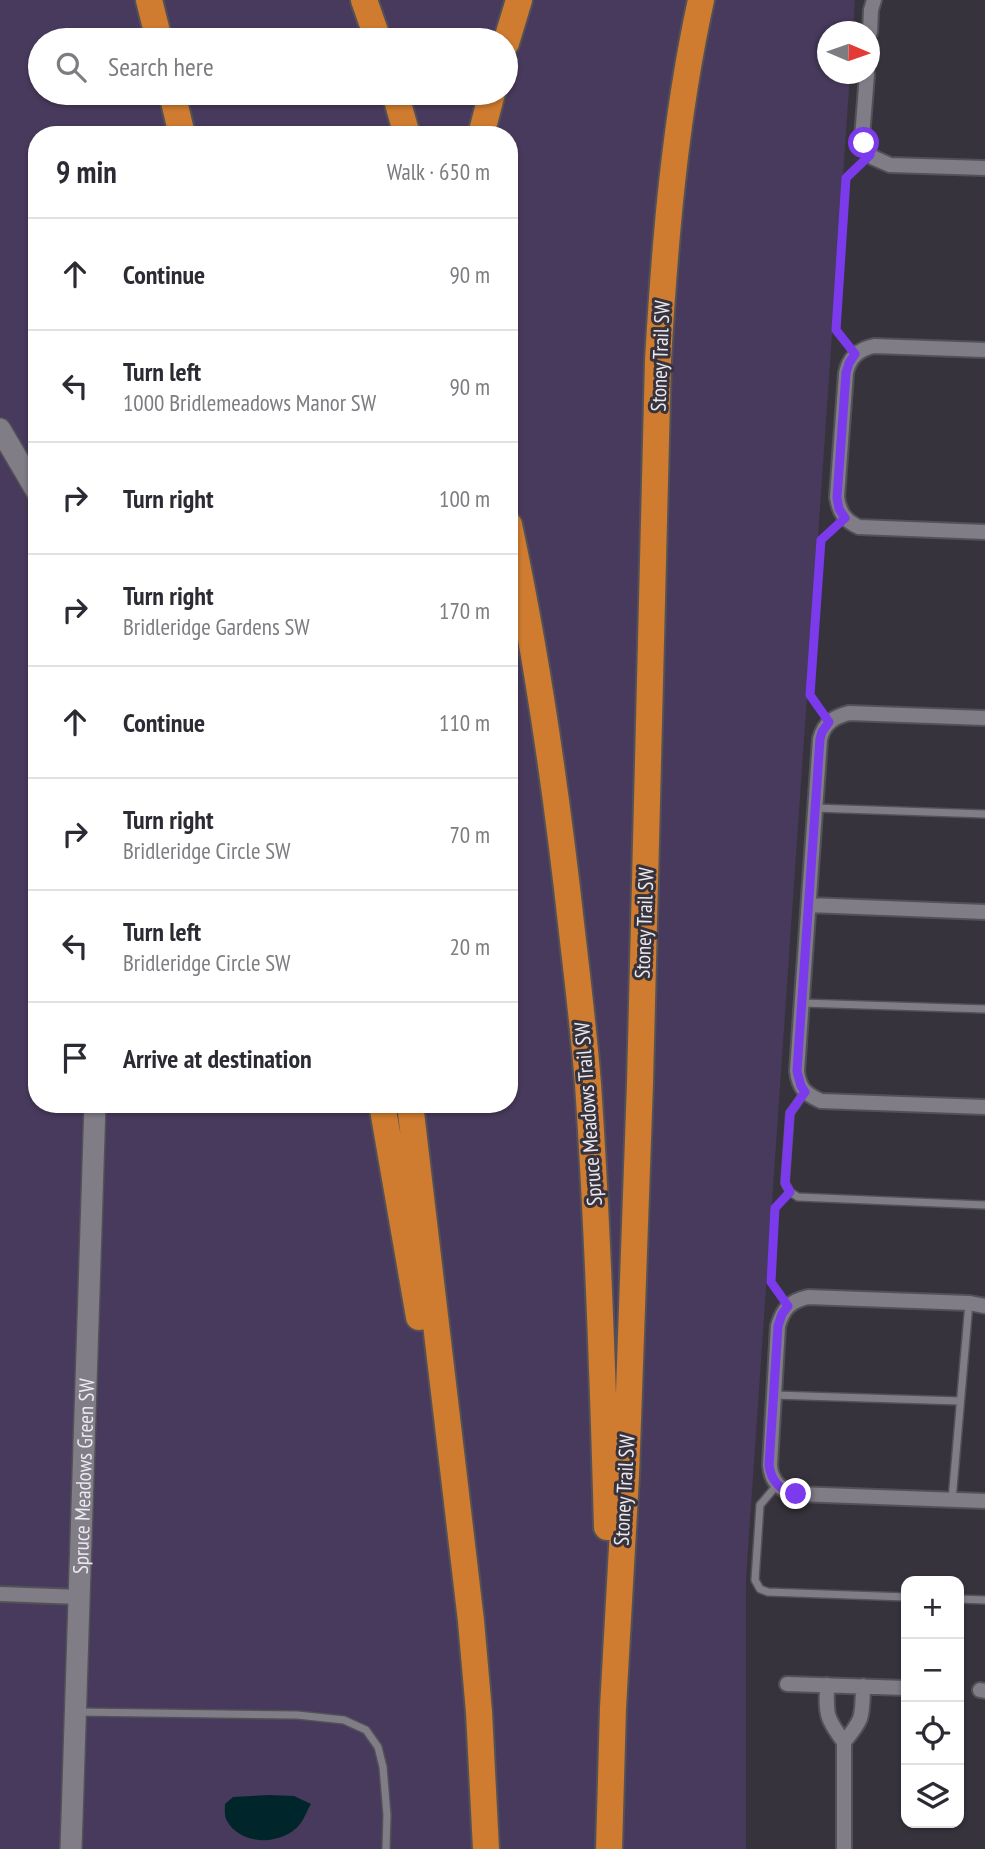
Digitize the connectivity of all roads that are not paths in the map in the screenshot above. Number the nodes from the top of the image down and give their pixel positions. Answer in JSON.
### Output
{"nodes":[{"id":1,"x":149,"y":0,"type":"edge"},
{"id":2,"x":363,"y":0,"type":"edge"},
{"id":3,"x":519,"y":0,"type":"edge"},
{"id":4,"x":701,"y":0,"type":"edge"},
{"id":5,"x":874,"y":0,"type":"edge"},
{"id":6,"x":870,"y":21,"type":"edge"},
{"id":7,"x":156,"y":28,"type":"edge"},
{"id":8,"x":374,"y":28,"type":"edge"},
{"id":9,"x":511,"y":28,"type":"edge"},
{"id":10,"x":866,"y":84,"type":"edge"},
{"id":11,"x":175,"y":105,"type":"edge"},
{"id":12,"x":398,"y":105,"type":"edge"},
{"id":13,"x":489,"y":105,"type":"edge"},
{"id":14,"x":180,"y":126,"type":"edge"},
{"id":15,"x":404,"y":126,"type":"edge"},
{"id":16,"x":483,"y":126,"type":"edge"},
{"id":17,"x":985,"y":167,"type":"edge"},
{"id":18,"x":985,"y":350,"type":"edge"},
{"id":19,"x":0,"y":429,"type":"edge"},
{"id":20,"x":28,"y":477,"type":"edge"},
{"id":21,"x":985,"y":532,"type":"edge"},
{"id":22,"x":518,"y":566,"type":"edge"},
{"id":23,"x":985,"y":718,"type":"edge"},
{"id":24,"x":815,"y":808,"type":"junction"},
{"id":25,"x":985,"y":814,"type":"edge"},
{"id":26,"x":809,"y":905,"type":"junction"},
{"id":27,"x":985,"y":912,"type":"edge"},
{"id":28,"x":802,"y":1003,"type":"junction"},
{"id":29,"x":985,"y":1009,"type":"edge"},
{"id":30,"x":805,"y":1092,"type":"junction"},
{"id":31,"x":985,"y":1107,"type":"edge"},
{"id":32,"x":95,"y":1113,"type":"edge"},
{"id":33,"x":384,"y":1113,"type":"edge"},
{"id":34,"x":411,"y":1113,"type":"edge"},
{"id":35,"x":985,"y":1205,"type":"edge"},
{"id":36,"x":969,"y":1303,"type":"junction"},
{"id":37,"x":985,"y":1306,"type":"edge"},
{"id":38,"x":774,"y":1395,"type":"junction"},
{"id":39,"x":960,"y":1401,"type":"junction"},
{"id":40,"x":450,"y":1451,"type":"junction"},
{"id":41,"x":777,"y":1485,"type":"junction"},
{"id":42,"x":952,"y":1500,"type":"junction"},
{"id":43,"x":985,"y":1501,"type":"edge"},
{"id":44,"x":0,"y":1594,"type":"edge"},
{"id":45,"x":80,"y":1597,"type":"junction"},
{"id":46,"x":901,"y":1597,"type":"edge"},
{"id":47,"x":964,"y":1599,"type":"edge"},
{"id":48,"x":985,"y":1600,"type":"edge"},
{"id":49,"x":787,"y":1684,"type":"dead end"},
{"id":50,"x":827,"y":1685,"type":"junction"},
{"id":51,"x":863,"y":1686,"type":"junction"},
{"id":52,"x":901,"y":1688,"type":"edge"},
{"id":53,"x":613,"y":1708,"type":"junction"},
{"id":54,"x":76,"y":1712,"type":"junction"},
{"id":55,"x":844,"y":1742,"type":"junction"},
{"id":56,"x":71,"y":1849,"type":"edge"},
{"id":57,"x":386,"y":1849,"type":"edge"},
{"id":58,"x":486,"y":1849,"type":"edge"},
{"id":59,"x":609,"y":1849,"type":"edge"},
{"id":60,"x":844,"y":1849,"type":"edge"}],
"edges":[{"from":1,"to":7,"type":"highway"},
{"from":2,"to":8,"type":"highway"},
{"from":3,"to":9,"type":"highway"},
{"from":4,"to":53,"type":"highway","name":"Stoney Trail SW"},
{"from":5,"to":6,"type":"street"},
{"from":10,"to":17,"type":"street"},
{"from":11,"to":14,"type":"highway"},
{"from":12,"to":15,"type":"highway"},
{"from":13,"to":16,"type":"highway"},
{"from":18,"to":21,"type":"street"},
{"from":19,"to":20,"type":"street"},
{"from":22,"to":53,"type":"highway","name":"Spruce Meadows Trail SW"},
{"from":23,"to":24,"type":"street"},
{"from":24,"to":25,"type":"lane"},
{"from":24,"to":26,"type":"street"},
{"from":26,"to":27,"type":"street"},
{"from":26,"to":28,"type":"street"},
{"from":28,"to":29,"type":"lane"},
{"from":28,"to":30,"type":"street"},
{"from":30,"to":31,"type":"street"},
{"from":30,"to":35,"type":"lane"},
{"from":32,"to":45,"type":"street","name":"Spruce Meadows Green SW"},
{"from":33,"to":40,"type":"highway"},
{"from":34,"to":40,"type":"highway"},
{"from":36,"to":37,"type":"street"},
{"from":36,"to":38,"type":"street"},
{"from":36,"to":39,"type":"lane"},
{"from":38,"to":39,"type":"lane"},
{"from":38,"to":41,"type":"street"},
{"from":39,"to":42,"type":"lane"},
{"from":40,"to":58,"type":"highway"},
{"from":41,"to":42,"type":"street"},
{"from":41,"to":46,"type":"lane"},
{"from":42,"to":43,"type":"street"},
{"from":44,"to":45,"type":"street"},
{"from":45,"to":54,"type":"street","name":"Spruce Meadows Green SW"},
{"from":47,"to":48,"type":"lane"},
{"from":49,"to":50,"type":"street"},
{"from":50,"to":51,"type":"street"},
{"from":50,"to":55,"type":"street"},
{"from":51,"to":52,"type":"street"},
{"from":51,"to":55,"type":"street"},
{"from":53,"to":59,"type":"highway","name":"Stoney Trail SW"},
{"from":54,"to":56,"type":"street","name":"Spruce Meadows Green SW"},
{"from":54,"to":57,"type":"lane"},
{"from":55,"to":60,"type":"street"}]}
